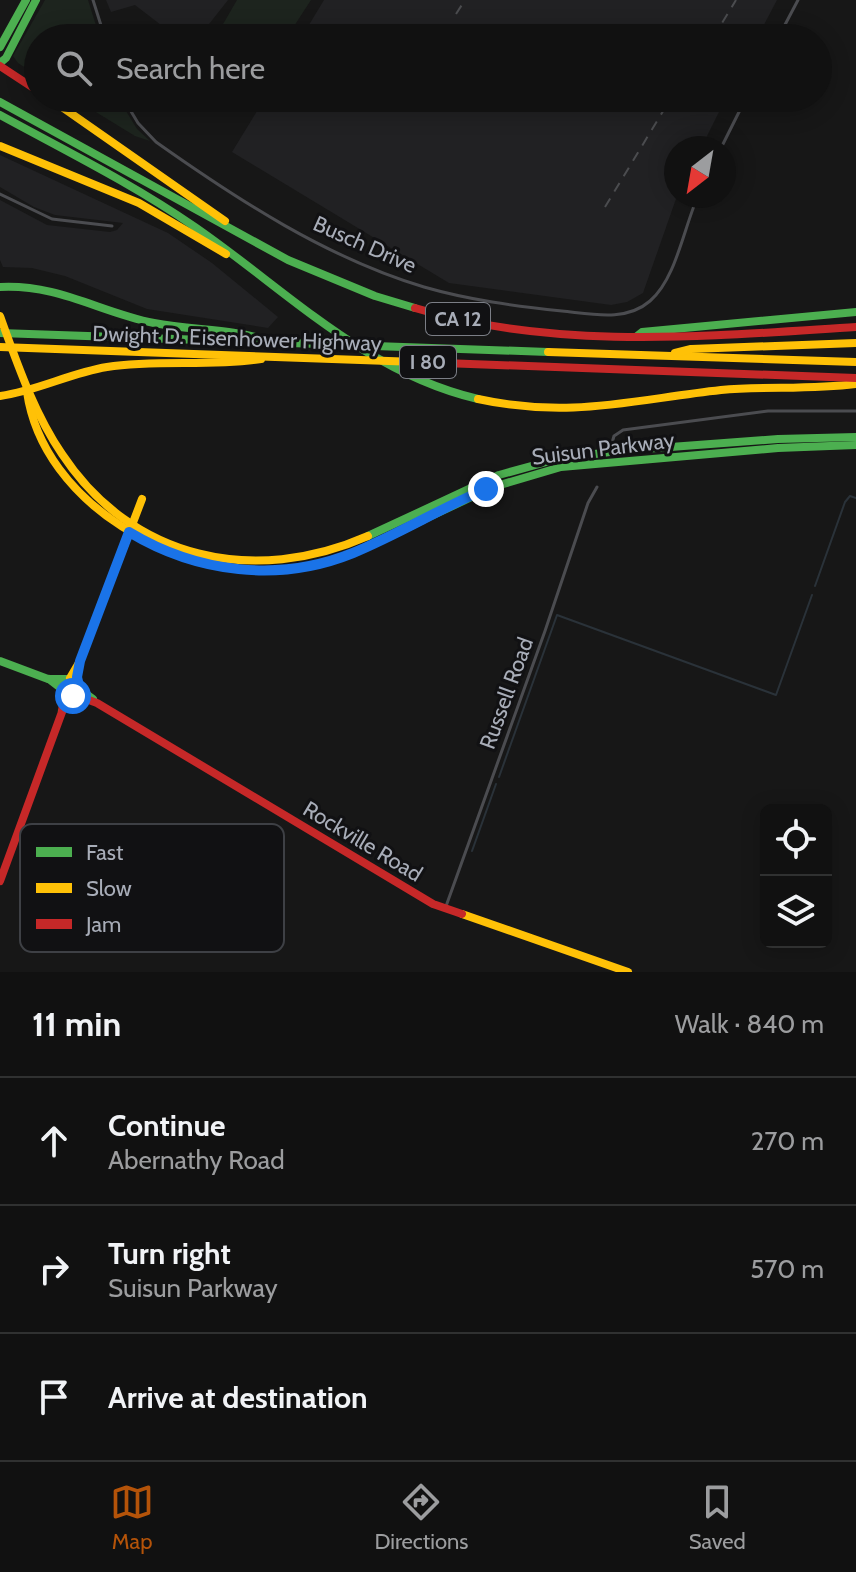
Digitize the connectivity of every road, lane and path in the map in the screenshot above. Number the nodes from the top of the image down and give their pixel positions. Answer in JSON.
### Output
{"nodes":[{"id":1,"x":26,"y":0,"type":"edge"},
{"id":2,"x":36,"y":0,"type":"edge"},
{"id":3,"x":93,"y":0,"type":"edge"},
{"id":4,"x":798,"y":0,"type":"edge"},
{"id":5,"x":101,"y":24,"type":"edge"},
{"id":6,"x":785,"y":24,"type":"edge"},
{"id":7,"x":0,"y":47,"type":"edge"},
{"id":8,"x":0,"y":64,"type":"edge"},
{"id":9,"x":24,"y":81,"type":"edge"},
{"id":10,"x":0,"y":102,"type":"edge"},
{"id":11,"x":69,"y":112,"type":"edge"},
{"id":12,"x":131,"y":112,"type":"edge"},
{"id":13,"x":739,"y":112,"type":"edge"},
{"id":14,"x":0,"y":115,"type":"edge"},
{"id":15,"x":727,"y":136,"type":"edge"},
{"id":16,"x":0,"y":146,"type":"edge"},
{"id":17,"x":0,"y":194,"type":"edge"},
{"id":18,"x":693,"y":208,"type":"edge"},
{"id":19,"x":112,"y":226,"type":"dead end"},
{"id":20,"x":288,"y":260,"type":"junction"},
{"id":21,"x":274,"y":286,"type":"junction"},
{"id":22,"x":0,"y":287,"type":"edge"},
{"id":23,"x":856,"y":312,"type":"edge"},
{"id":24,"x":0,"y":316,"type":"edge"},
{"id":25,"x":856,"y":327,"type":"edge"},
{"id":26,"x":0,"y":333,"type":"edge"},
{"id":27,"x":637,"y":336,"type":"junction"},
{"id":28,"x":275,"y":343,"type":"junction"},
{"id":29,"x":856,"y":343,"type":"edge"},
{"id":30,"x":0,"y":347,"type":"edge"},
{"id":31,"x":670,"y":355,"type":"junction"},
{"id":32,"x":273,"y":357,"type":"junction"},
{"id":33,"x":856,"y":362,"type":"edge"},
{"id":34,"x":856,"y":381,"type":"edge"},
{"id":35,"x":27,"y":391,"type":"junction"},
{"id":36,"x":0,"y":396,"type":"edge"},
{"id":37,"x":856,"y":411,"type":"edge"},
{"id":38,"x":856,"y":437,"type":"edge"},
{"id":39,"x":856,"y":445,"type":"edge"},
{"id":40,"x":610,"y":453,"type":"junction"},
{"id":41,"x":597,"y":487,"type":"dead end"},
{"id":42,"x":142,"y":499,"type":"dead end"},
{"id":43,"x":130,"y":528,"type":"junction"},
{"id":44,"x":0,"y":661,"type":"edge"},
{"id":45,"x":48,"y":679,"type":"junction"},
{"id":46,"x":74,"y":681,"type":"junction"},
{"id":47,"x":63,"y":691,"type":"junction"},
{"id":48,"x":74,"y":696,"type":"junction"},
{"id":49,"x":97,"y":703,"type":"junction"},
{"id":50,"x":62,"y":712,"type":"junction"},
{"id":51,"x":21,"y":824,"type":"edge"},
{"id":52,"x":20,"y":826,"type":"edge"},
{"id":53,"x":0,"y":881,"type":"edge"},
{"id":54,"x":445,"y":909,"type":"junction"},
{"id":55,"x":628,"y":972,"type":"edge"}],
"edges":[{"from":1,"to":7,"type":"main road"},
{"from":2,"to":8,"type":"main road"},
{"from":3,"to":5,"type":"street"},
{"from":4,"to":6,"type":"street"},
{"from":8,"to":9,"type":"main road"},
{"from":10,"to":20,"type":"main road","number":"CA 12"},
{"from":11,"to":20,"type":"main road"},
{"from":12,"to":18,"type":"street","name":"Busch Drive"},
{"from":13,"to":15,"type":"street"},
{"from":14,"to":21,"type":"main road"},
{"from":16,"to":21,"type":"main road"},
{"from":17,"to":19,"type":"street"},
{"from":20,"to":27,"type":"main road","number":"CA 12"},
{"from":21,"to":34,"type":"main road"},
{"from":22,"to":28,"type":"main road"},
{"from":23,"to":27,"type":"main road"},
{"from":24,"to":35,"type":"main road","name":"Suisun Parkway"},
{"from":25,"to":27,"type":"main road","number":"CA 12"},
{"from":26,"to":28,"type":"main road","name":"Dwight D. Eisenhower Highway","number":"I 80"},
{"from":28,"to":31,"type":"main road","name":"Dwight D. Eisenhower Highway","number":"I 80"},
{"from":29,"to":31,"type":"main road"},
{"from":30,"to":32,"type":"main road","name":"Dwight D. Eisenhower Highway","number":"I 80"},
{"from":31,"to":33,"type":"main road","name":"Dwight D. Eisenhower Highway","number":"I 80"},
{"from":32,"to":34,"type":"main road","name":"Dwight D. Eisenhower Highway","number":"I 80"},
{"from":32,"to":35,"type":"main road"},
{"from":35,"to":36,"type":"main road"},
{"from":35,"to":43,"type":"main road","name":"Suisun Parkway"},
{"from":37,"to":40,"type":"street"},
{"from":38,"to":40,"type":"main road","name":"Suisun Parkway"},
{"from":39,"to":43,"type":"main road","name":"Suisun Parkway"},
{"from":40,"to":43,"type":"main road","name":"Suisun Parkway"},
{"from":41,"to":54,"type":"street","name":"Russell Road"},
{"from":42,"to":43,"type":"main road"},
{"from":43,"to":46,"type":"main road"},
{"from":44,"to":45,"type":"main road"},
{"from":45,"to":46,"type":"main road"},
{"from":45,"to":47,"type":"main road"},
{"from":46,"to":47,"type":"main road"},
{"from":46,"to":48,"type":"main road"},
{"from":46,"to":49,"type":"main road","name":"Rockville Road"},
{"from":47,"to":48,"type":"main road","name":"Rockville Road"},
{"from":47,"to":50,"type":"main road"},
{"from":48,"to":49,"type":"main road","name":"Rockville Road"},
{"from":48,"to":50,"type":"main road"},
{"from":49,"to":54,"type":"main road","name":"Rockville Road"},
{"from":50,"to":51,"type":"main road"},
{"from":52,"to":53,"type":"main road"},
{"from":54,"to":55,"type":"main road","name":"Rockville Road"}]}
